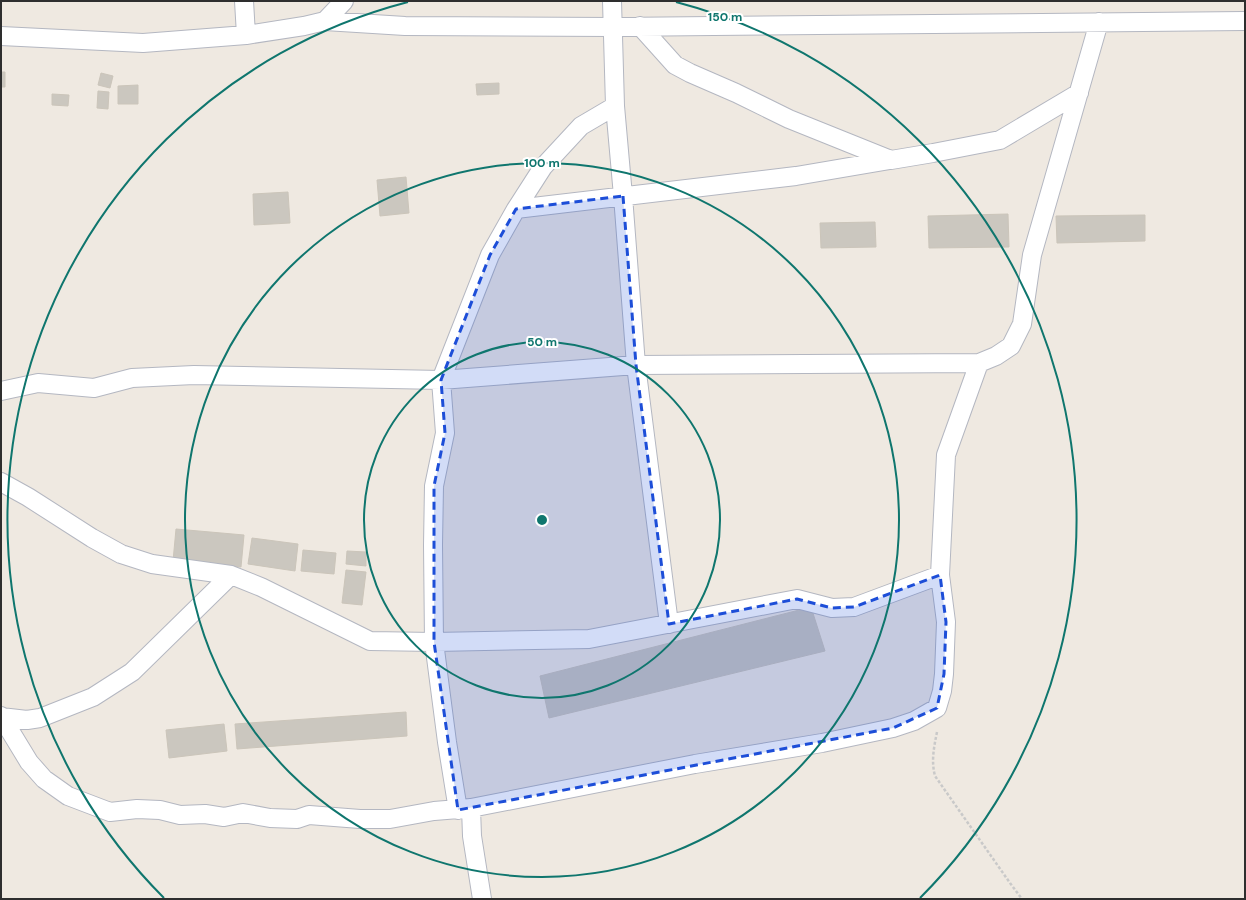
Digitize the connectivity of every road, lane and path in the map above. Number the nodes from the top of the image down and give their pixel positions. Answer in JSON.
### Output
{"nodes":[{"id":1,"x":244,"y":1,"type":"edge"},
{"id":2,"x":344,"y":1,"type":"edge"},
{"id":3,"x":612,"y":1,"type":"edge"},
{"id":4,"x":1245,"y":20,"type":"edge"},
{"id":5,"x":325,"y":21,"type":"junction"},
{"id":6,"x":1099,"y":22,"type":"junction"},
{"id":7,"x":640,"y":26,"type":"junction"},
{"id":8,"x":613,"y":27,"type":"junction"},
{"id":9,"x":246,"y":35,"type":"junction"},
{"id":10,"x":1,"y":36,"type":"edge"},
{"id":11,"x":1079,"y":93,"type":"junction"},
{"id":12,"x":615,"y":106,"type":"junction"},
{"id":13,"x":891,"y":160,"type":"junction"},
{"id":14,"x":624,"y":196,"type":"junction"},
{"id":15,"x":516,"y":209,"type":"junction"},
{"id":16,"x":979,"y":364,"type":"junction"},
{"id":17,"x":636,"y":365,"type":"junction"},
{"id":18,"x":441,"y":380,"type":"junction"},
{"id":19,"x":1,"y":391,"type":"edge"},
{"id":20,"x":1,"y":482,"type":"edge"},
{"id":21,"x":940,"y":574,"type":"junction"},
{"id":22,"x":231,"y":575,"type":"junction"},
{"id":23,"x":669,"y":624,"type":"junction"},
{"id":24,"x":434,"y":642,"type":"junction"},
{"id":25,"x":937,"y":708,"type":"junction"},
{"id":26,"x":1,"y":716,"type":"edge"},
{"id":27,"x":464,"y":809,"type":"junction"},
{"id":28,"x":482,"y":899,"type":"edge"},
{"id":29,"x":1022,"y":899,"type":"edge"}],
"edges":[{"from":1,"to":9,"type":"street"},
{"from":2,"to":5,"type":"street"},
{"from":3,"to":8,"type":"street"},
{"from":4,"to":6,"type":"street"},
{"from":5,"to":8,"type":"street"},
{"from":5,"to":9,"type":"street"},
{"from":6,"to":7,"type":"street"},
{"from":6,"to":11,"type":"street"},
{"from":7,"to":8,"type":"street"},
{"from":7,"to":13,"type":"street"},
{"from":8,"to":12,"type":"street"},
{"from":9,"to":10,"type":"street"},
{"from":11,"to":13,"type":"street"},
{"from":11,"to":16,"type":"street"},
{"from":12,"to":14,"type":"street"},
{"from":12,"to":15,"type":"street"},
{"from":13,"to":14,"type":"street"},
{"from":14,"to":15,"type":"street"},
{"from":14,"to":17,"type":"street"},
{"from":15,"to":18,"type":"street"},
{"from":16,"to":17,"type":"street"},
{"from":16,"to":21,"type":"street"},
{"from":17,"to":18,"type":"street"},
{"from":17,"to":23,"type":"street"},
{"from":18,"to":19,"type":"street"},
{"from":18,"to":24,"type":"street"},
{"from":20,"to":22,"type":"street"},
{"from":21,"to":23,"type":"street"},
{"from":21,"to":25,"type":"street"},
{"from":22,"to":24,"type":"street"},
{"from":22,"to":26,"type":"street"},
{"from":23,"to":24,"type":"street"},
{"from":24,"to":27,"type":"street"},
{"from":25,"to":27,"type":"street"},
{"from":25,"to":29,"type":"path"},
{"from":26,"to":27,"type":"street"},
{"from":27,"to":28,"type":"street"}]}
